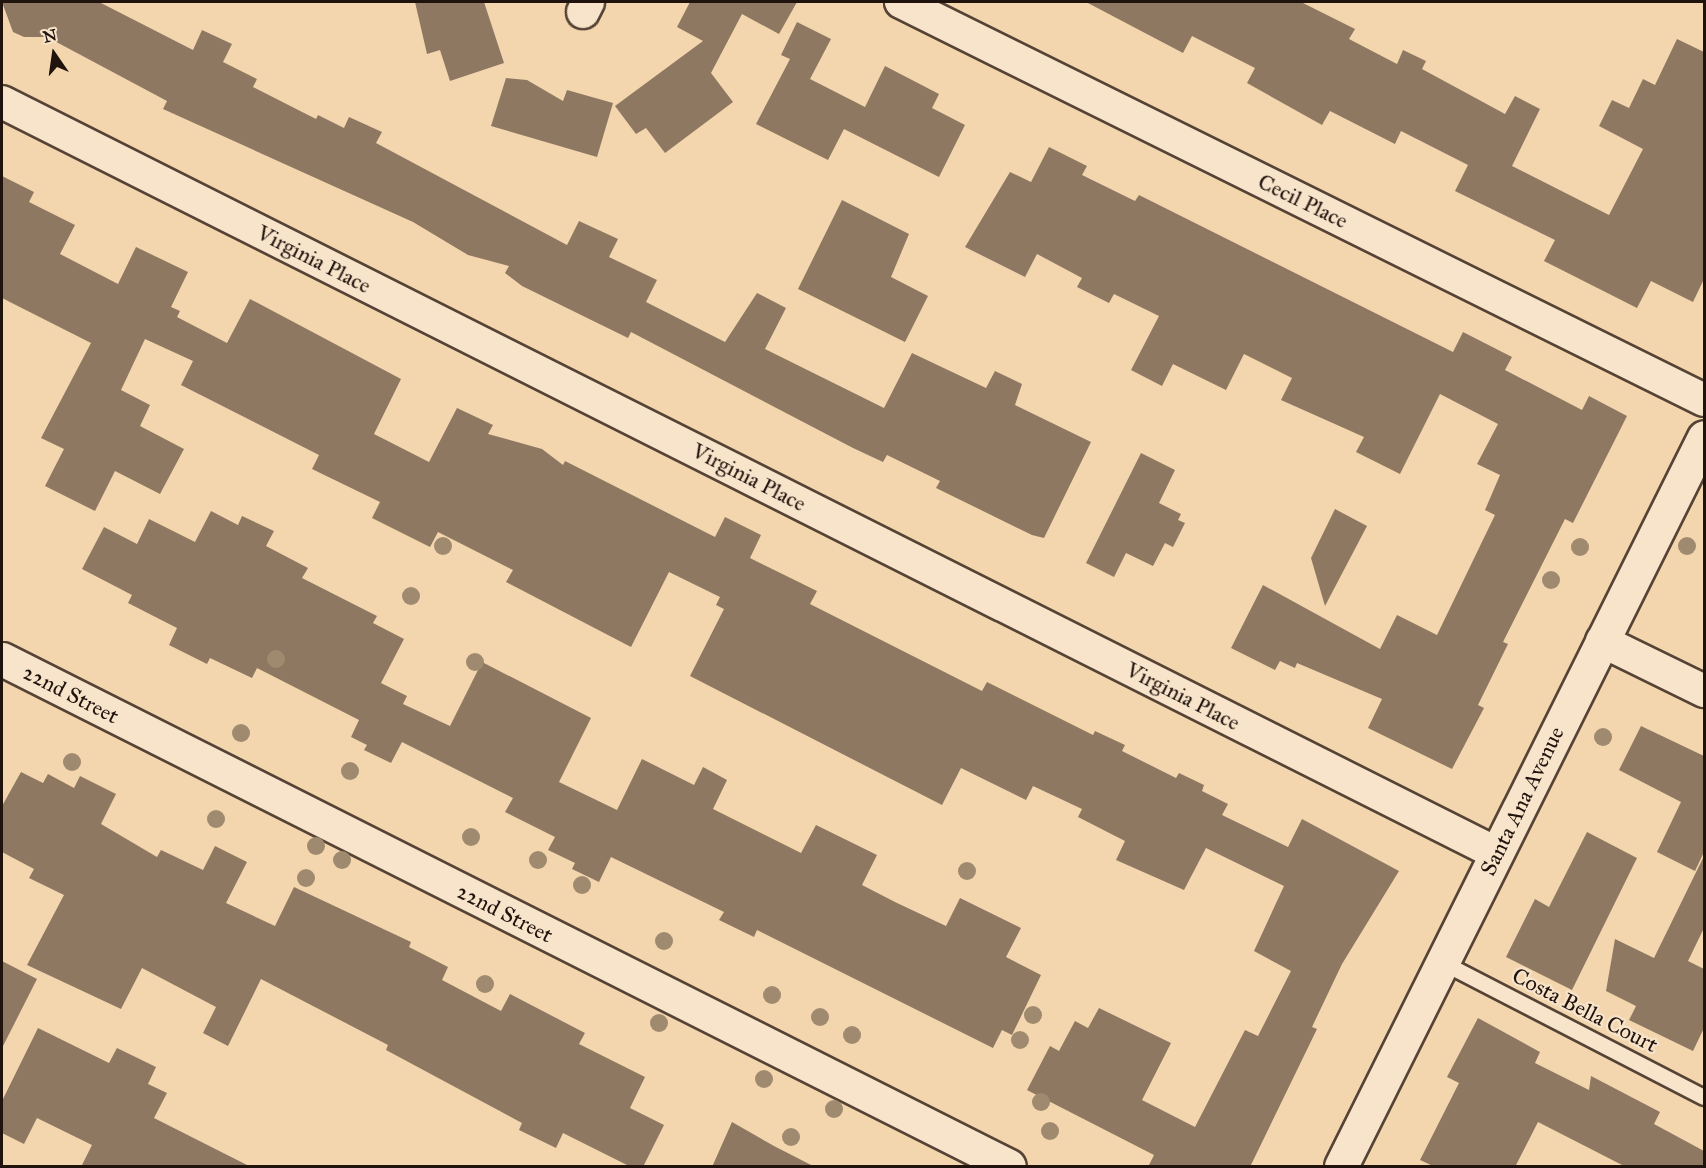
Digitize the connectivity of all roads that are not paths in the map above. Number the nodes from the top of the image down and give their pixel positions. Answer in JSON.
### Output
{"nodes":[{"id":1,"x":901,"y":2,"type":"edge"},
{"id":2,"x":2,"y":102,"type":"edge"},
{"id":3,"x":1704,"y":400,"type":"edge"},
{"id":4,"x":1704,"y":437,"type":"edge"},
{"id":5,"x":1602,"y":641,"type":"junction"},
{"id":6,"x":2,"y":659,"type":"edge"},
{"id":7,"x":1704,"y":691,"type":"edge"},
{"id":8,"x":1496,"y":853,"type":"junction"},
{"id":9,"x":1444,"y":963,"type":"junction"},
{"id":10,"x":1704,"y":1097,"type":"edge"},
{"id":11,"x":1009,"y":1167,"type":"edge"},
{"id":12,"x":1341,"y":1167,"type":"edge"}],
"edges":[{"from":1,"to":3,"type":"street","name":"Cecil Place"},
{"from":2,"to":8,"type":"street","name":"Virginia Place"},
{"from":4,"to":5,"type":"street","name":"Santa Ana Avenue"},
{"from":5,"to":7,"type":"street"},
{"from":5,"to":8,"type":"street","name":"Santa Ana Avenue"},
{"from":6,"to":11,"type":"street","name":"22nd Street"},
{"from":8,"to":9,"type":"street","name":"Santa Ana Avenue"},
{"from":9,"to":10,"type":"lane","name":"Costa Bella Court"},
{"from":9,"to":12,"type":"street","name":"Santa Ana Avenue"}]}
